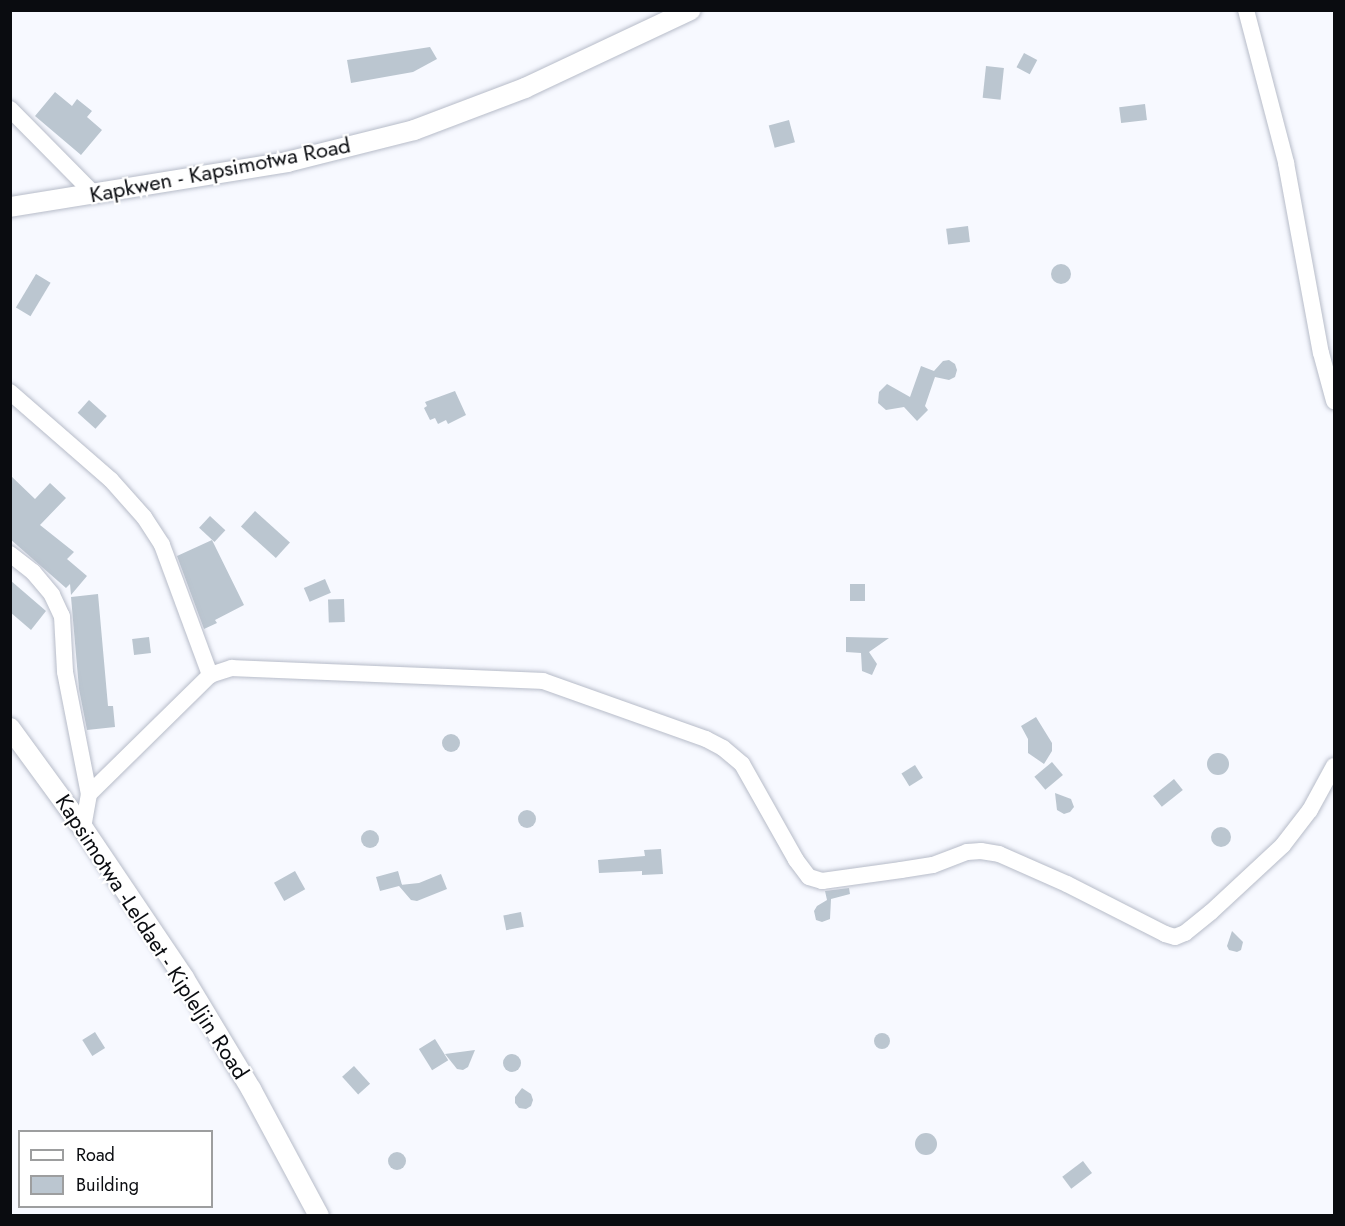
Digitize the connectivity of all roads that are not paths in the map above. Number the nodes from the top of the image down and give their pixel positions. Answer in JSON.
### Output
{"nodes":[{"id":1,"x":691,"y":10,"type":"edge"},
{"id":2,"x":1246,"y":10,"type":"edge"},
{"id":3,"x":10,"y":109,"type":"edge"},
{"id":4,"x":94,"y":194,"type":"junction"},
{"id":5,"x":10,"y":207,"type":"edge"},
{"id":6,"x":10,"y":392,"type":"edge"},
{"id":7,"x":1335,"y":401,"type":"edge"},
{"id":8,"x":10,"y":554,"type":"edge"},
{"id":9,"x":210,"y":675,"type":"junction"},
{"id":10,"x":10,"y":728,"type":"edge"},
{"id":11,"x":1335,"y":766,"type":"edge"},
{"id":12,"x":89,"y":794,"type":"junction"},
{"id":13,"x":83,"y":828,"type":"junction"},
{"id":14,"x":319,"y":1215,"type":"edge"}],
"edges":[{"from":1,"to":4,"type":"street","name":"Kapkwen - Kapsimotwa Road"},
{"from":2,"to":7,"type":"street"},
{"from":3,"to":4,"type":"street"},
{"from":4,"to":5,"type":"street","name":"Kapkwen - Kapsimotwa Road"},
{"from":6,"to":9,"type":"street"},
{"from":8,"to":12,"type":"street"},
{"from":9,"to":11,"type":"street"},
{"from":9,"to":12,"type":"street"},
{"from":10,"to":13,"type":"street","name":"Kapsimotwa -Leldaet - Kipleljin Road"},
{"from":12,"to":13,"type":"street"},
{"from":13,"to":14,"type":"street","name":"Kapsimotwa -Leldaet - Kipleljin Road"}]}
